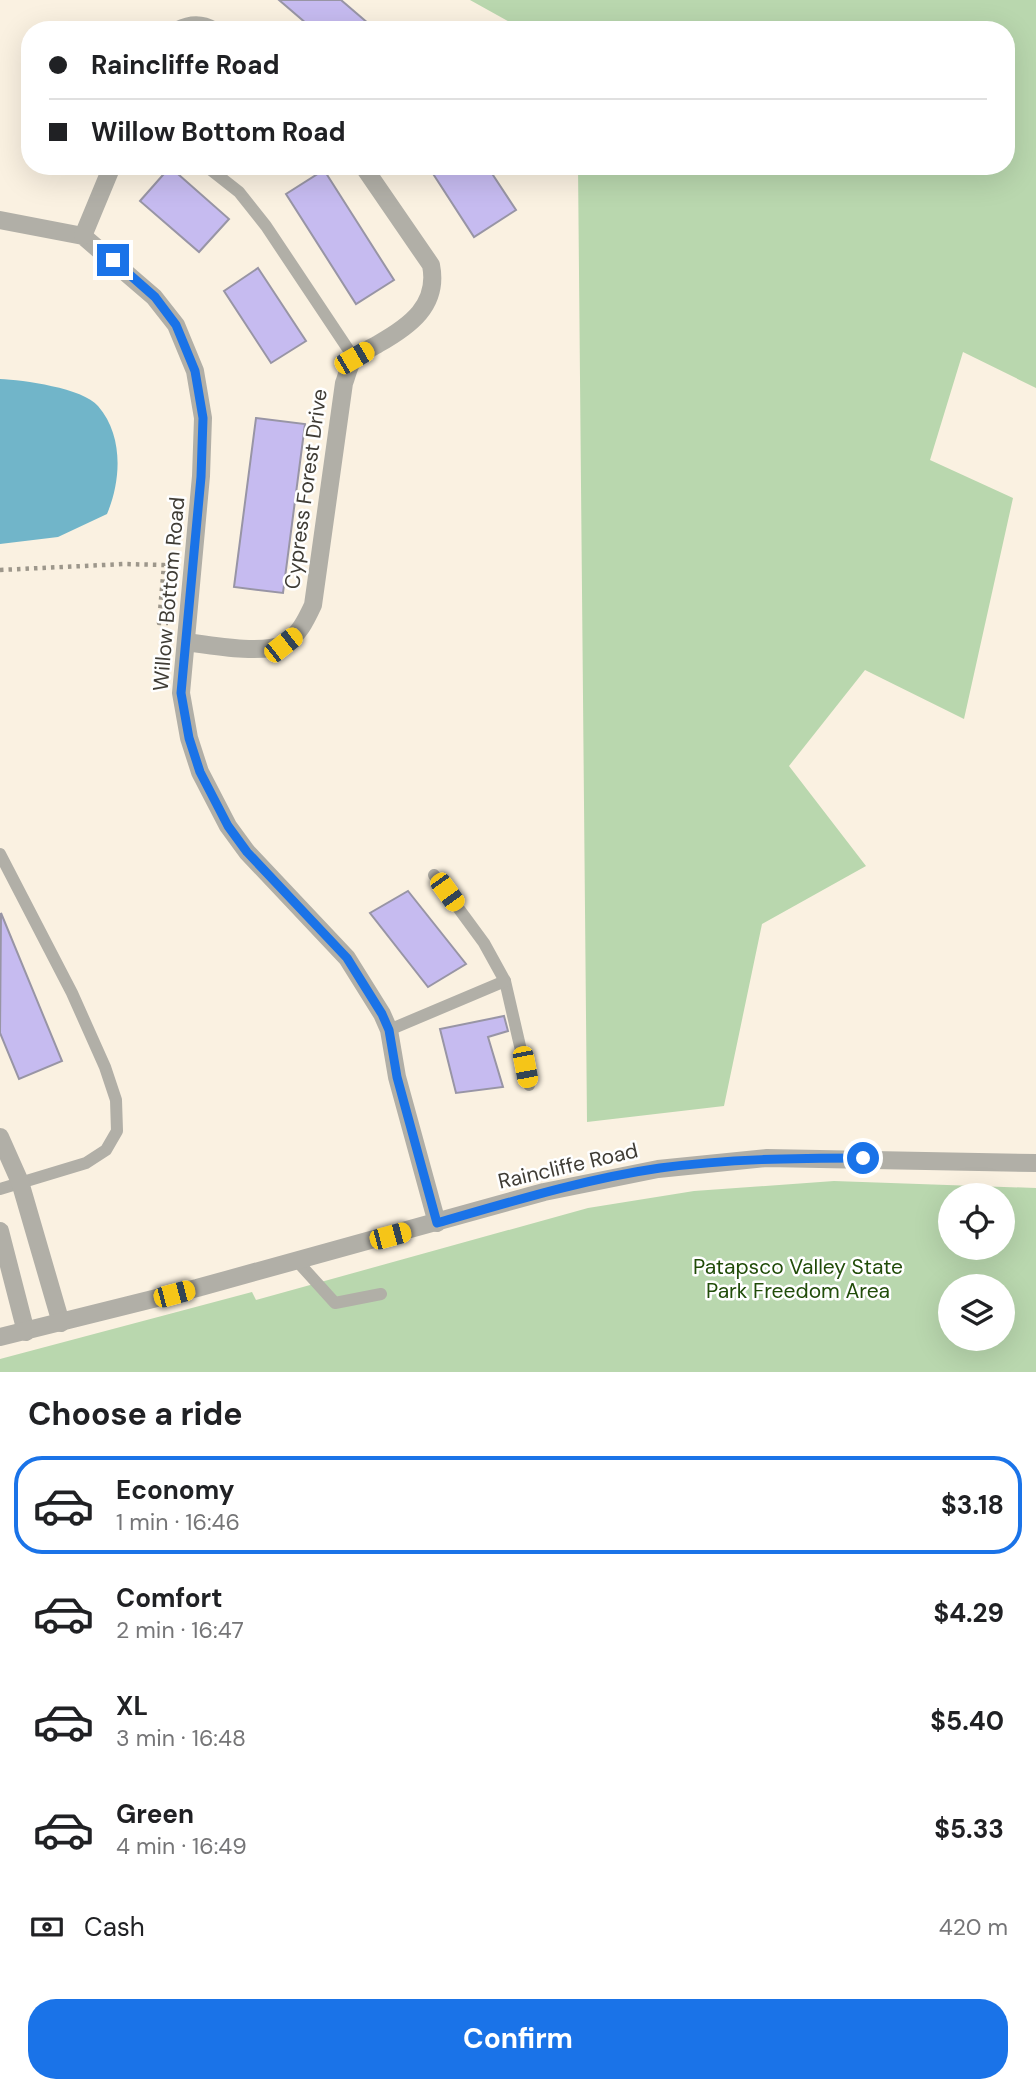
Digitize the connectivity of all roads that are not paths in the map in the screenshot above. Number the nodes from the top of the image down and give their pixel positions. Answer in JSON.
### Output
{"nodes":[{"id":1,"x":107,"y":175,"type":"edge"},
{"id":2,"x":217,"y":175,"type":"edge"},
{"id":3,"x":369,"y":175,"type":"edge"},
{"id":4,"x":0,"y":220,"type":"edge"},
{"id":5,"x":83,"y":236,"type":"junction"},
{"id":6,"x":354,"y":358,"type":"junction"},
{"id":7,"x":187,"y":632,"type":"junction"},
{"id":8,"x":0,"y":854,"type":"edge"},
{"id":9,"x":434,"y":875,"type":"dead end"},
{"id":10,"x":505,"y":981,"type":"junction"},
{"id":11,"x":389,"y":1030,"type":"junction"},
{"id":12,"x":529,"y":1085,"type":"dead end"},
{"id":13,"x":0,"y":1137,"type":"edge"},
{"id":14,"x":1036,"y":1163,"type":"edge"},
{"id":15,"x":20,"y":1182,"type":"junction"},
{"id":16,"x":0,"y":1189,"type":"edge"},
{"id":17,"x":437,"y":1223,"type":"junction"},
{"id":18,"x":0,"y":1231,"type":"edge"},
{"id":19,"x":298,"y":1261,"type":"junction"},
{"id":20,"x":381,"y":1294,"type":"dead end"},
{"id":21,"x":61,"y":1323,"type":"junction"},
{"id":22,"x":26,"y":1332,"type":"junction"},
{"id":23,"x":0,"y":1337,"type":"edge"}],
"edges":[{"from":1,"to":5,"type":"street"},
{"from":2,"to":6,"type":"lane"},
{"from":3,"to":6,"type":"street"},
{"from":4,"to":5,"type":"street","name":"Willow Bottom Road"},
{"from":5,"to":7,"type":"street","name":"Willow Bottom Road"},
{"from":6,"to":7,"type":"street","name":"Cypress Forest Drive"},
{"from":7,"to":11,"type":"street","name":"Willow Bottom Road"},
{"from":8,"to":15,"type":"lane"},
{"from":9,"to":10,"type":"lane"},
{"from":10,"to":11,"type":"lane"},
{"from":10,"to":12,"type":"lane"},
{"from":11,"to":17,"type":"street","name":"Willow Bottom Road"},
{"from":13,"to":15,"type":"street"},
{"from":14,"to":17,"type":"street","name":"Raincliffe Road"},
{"from":15,"to":16,"type":"lane"},
{"from":15,"to":21,"type":"street"},
{"from":17,"to":19,"type":"street","name":"Raincliffe Road"},
{"from":18,"to":22,"type":"street"},
{"from":19,"to":20,"type":"lane"},
{"from":19,"to":21,"type":"street","name":"Raincliffe Road"},
{"from":21,"to":22,"type":"street","name":"Raincliffe Road"},
{"from":22,"to":23,"type":"street","name":"Raincliffe Road"}]}
